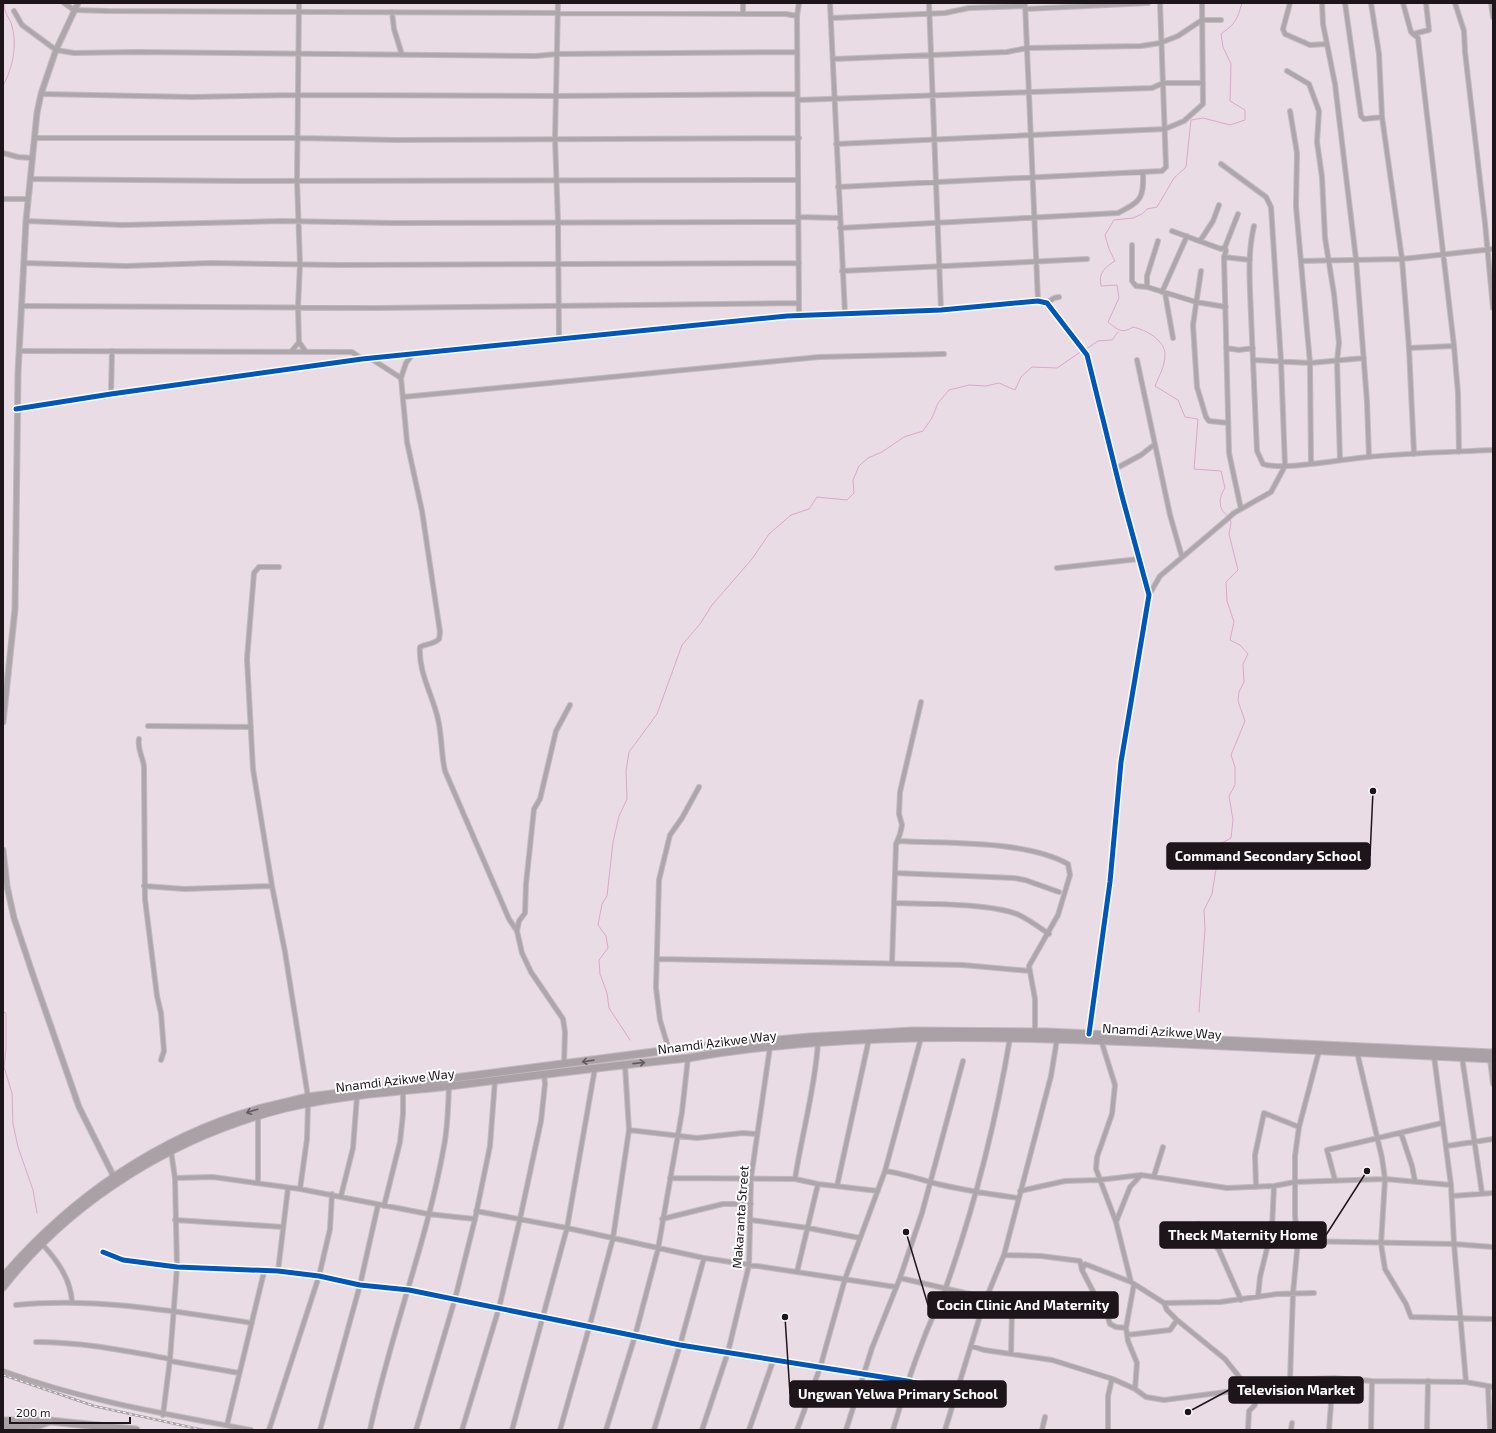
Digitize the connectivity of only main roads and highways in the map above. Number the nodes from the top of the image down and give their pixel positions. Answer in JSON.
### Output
{"nodes":[{"id":1,"x":1492,"y":1057,"type":"edge"},
{"id":2,"x":308,"y":1100,"type":"junction"},
{"id":3,"x":3,"y":1277,"type":"edge"},
{"id":4,"x":3,"y":1287,"type":"edge"},
{"id":5,"x":3,"y":1421,"type":"edge"},
{"id":6,"x":50,"y":1421,"type":"junction"},
{"id":7,"x":3,"y":1426,"type":"edge"},
{"id":8,"x":24,"y":1428,"type":"edge"},
{"id":9,"x":136,"y":1430,"type":"edge"}],
"edges":[{"from":2,"to":1,"type":"highway","name":"Nnamdi Azikwe Way","one_way":true},
{"from":1,"to":2,"type":"highway","name":"Nnamdi Azikwe Way","one_way":true},
{"from":2,"to":3,"type":"highway","name":"Nnamdi Azikwe Way","one_way":true},
{"from":2,"to":4,"type":"highway","name":"Nnamdi Azikwe Way"},
{"from":5,"to":6,"type":"highway"},
{"from":6,"to":8,"type":"main road"},
{"from":6,"to":9,"type":"main road"},
{"from":7,"to":8,"type":"main road"}]}
